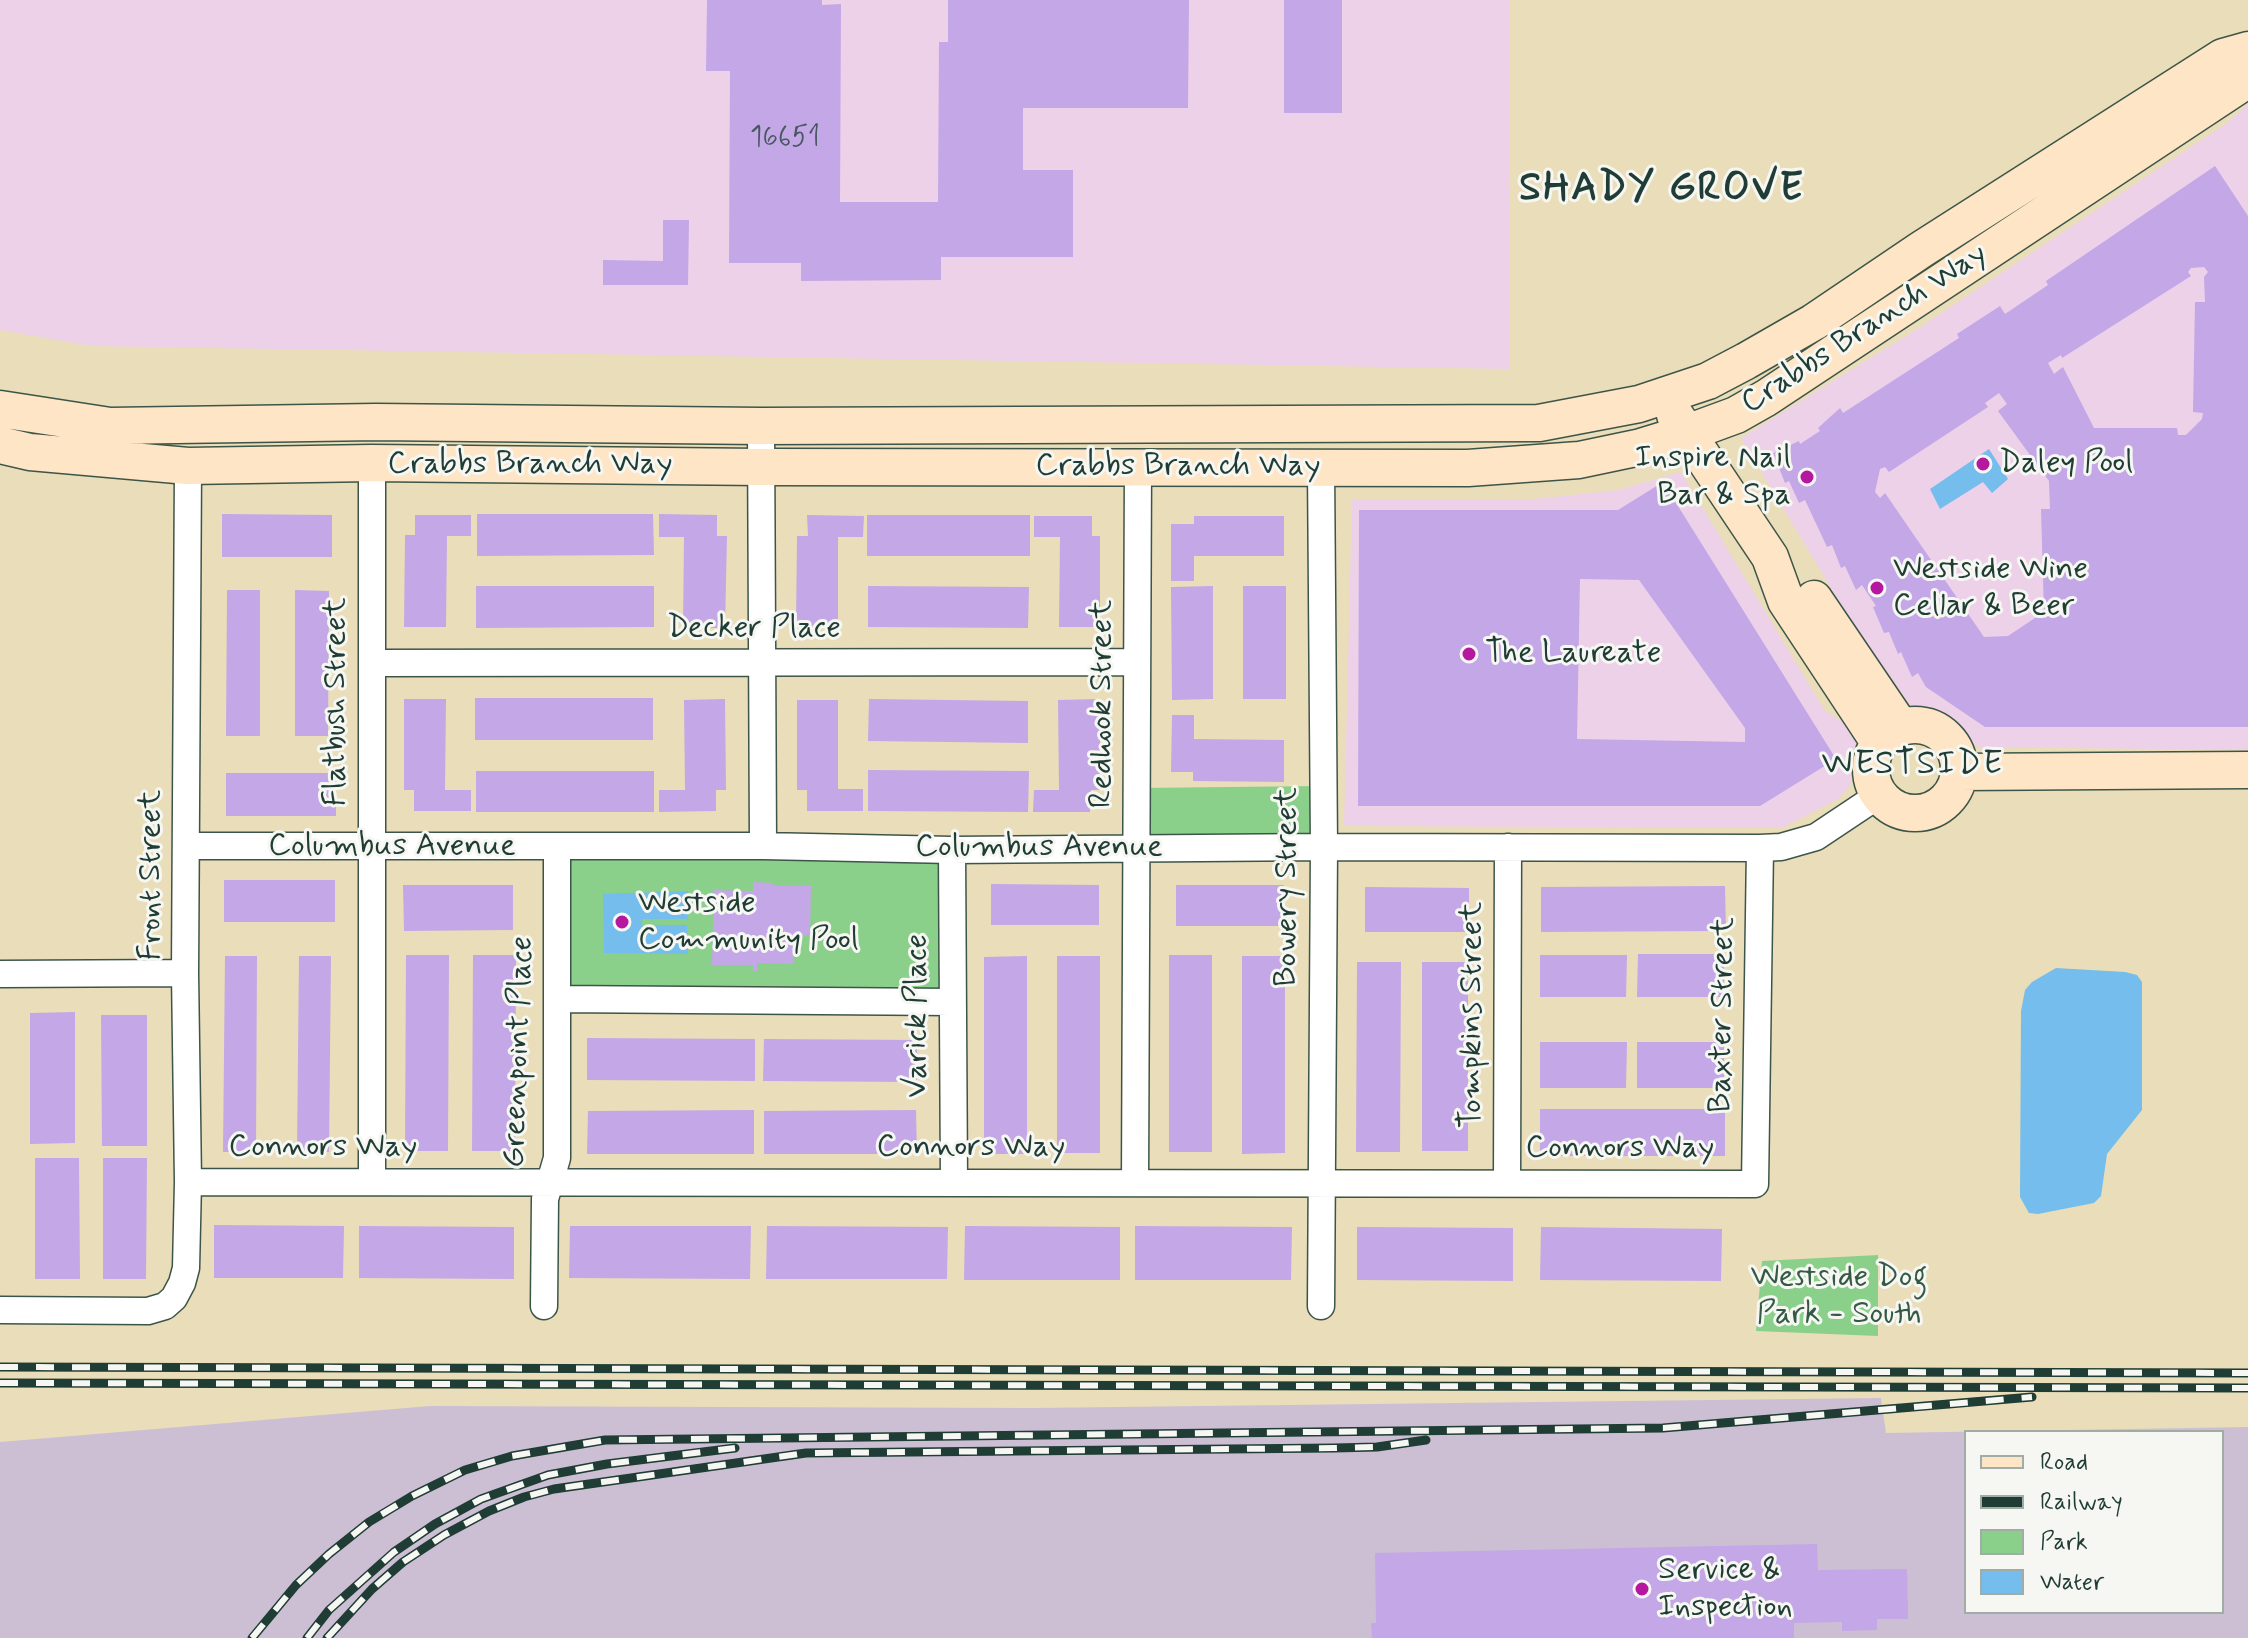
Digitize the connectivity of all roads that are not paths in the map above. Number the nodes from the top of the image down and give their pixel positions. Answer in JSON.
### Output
{"nodes":[{"id":1,"x":2248,"y":50,"type":"edge"},
{"id":2,"x":2248,"y":77,"type":"edge"},
{"id":3,"x":1662,"y":396,"type":"junction"},
{"id":4,"x":0,"y":409,"type":"edge"},
{"id":5,"x":761,"y":426,"type":"junction"},
{"id":6,"x":1687,"y":433,"type":"junction"},
{"id":7,"x":0,"y":445,"type":"edge"},
{"id":8,"x":372,"y":463,"type":"junction"},
{"id":9,"x":188,"y":466,"type":"junction"},
{"id":10,"x":1138,"y":466,"type":"junction"},
{"id":11,"x":761,"y":467,"type":"junction"},
{"id":12,"x":1321,"y":467,"type":"junction"},
{"id":13,"x":1137,"y":662,"type":"junction"},
{"id":14,"x":372,"y":663,"type":"junction"},
{"id":15,"x":762,"y":664,"type":"junction"},
{"id":16,"x":1889,"y":734,"type":"junction"},
{"id":17,"x":2248,"y":770,"type":"edge"},
{"id":18,"x":1960,"y":772,"type":"junction"},
{"id":19,"x":1879,"y":795,"type":"junction"},
{"id":20,"x":186,"y":846,"type":"junction"},
{"id":21,"x":370,"y":846,"type":"junction"},
{"id":22,"x":763,"y":846,"type":"junction"},
{"id":23,"x":557,"y":847,"type":"junction"},
{"id":24,"x":1324,"y":847,"type":"junction"},
{"id":25,"x":1508,"y":847,"type":"junction"},
{"id":26,"x":1136,"y":848,"type":"junction"},
{"id":27,"x":1760,"y":848,"type":"junction"},
{"id":28,"x":952,"y":850,"type":"junction"},
{"id":29,"x":185,"y":973,"type":"junction"},
{"id":30,"x":0,"y":974,"type":"edge"},
{"id":31,"x":558,"y":999,"type":"junction"},
{"id":32,"x":952,"y":1002,"type":"junction"},
{"id":33,"x":372,"y":1181,"type":"junction"},
{"id":34,"x":188,"y":1182,"type":"junction"},
{"id":35,"x":551,"y":1182,"type":"junction"},
{"id":36,"x":954,"y":1182,"type":"junction"},
{"id":37,"x":1135,"y":1182,"type":"junction"},
{"id":38,"x":1320,"y":1183,"type":"junction"},
{"id":39,"x":1507,"y":1183,"type":"junction"},
{"id":40,"x":1755,"y":1184,"type":"joint"},
{"id":41,"x":544,"y":1306,"type":"dead end"},
{"id":42,"x":1321,"y":1306,"type":"dead end"},
{"id":43,"x":0,"y":1310,"type":"edge"}],
"edges":[{"from":1,"to":3,"type":"main road","name":"Crabbs Branch Way"},
{"from":2,"to":6,"type":"main road","name":"Crabbs Branch Way"},
{"from":3,"to":5,"type":"main road","name":"Crabbs Branch Way"},
{"from":3,"to":6,"type":"main road"},
{"from":4,"to":5,"type":"main road","name":"Crabbs Branch Way"},
{"from":5,"to":11,"type":"street"},
{"from":6,"to":12,"type":"main road","name":"Crabbs Branch Way"},
{"from":6,"to":16,"type":"main road"},
{"from":7,"to":9,"type":"main road","name":"Crabbs Branch Way"},
{"from":8,"to":9,"type":"main road","name":"Crabbs Branch Way"},
{"from":8,"to":11,"type":"main road","name":"Crabbs Branch Way"},
{"from":8,"to":14,"type":"street","name":"Flatbush Street"},
{"from":9,"to":20,"type":"street","name":"Front Street"},
{"from":10,"to":11,"type":"main road","name":"Crabbs Branch Way"},
{"from":10,"to":12,"type":"main road","name":"Crabbs Branch Way"},
{"from":10,"to":13,"type":"street","name":"Redhook Street"},
{"from":11,"to":15,"type":"street"},
{"from":12,"to":24,"type":"street","name":"Bowery Street"},
{"from":13,"to":15,"type":"street","name":"Decker Place"},
{"from":13,"to":26,"type":"street","name":"Redhook Street"},
{"from":14,"to":15,"type":"street","name":"Decker Place"},
{"from":14,"to":21,"type":"street","name":"Flatbush Street"},
{"from":15,"to":22,"type":"street"},
{"from":16,"to":18,"type":"main road"},
{"from":16,"to":19,"type":"main road"},
{"from":17,"to":18,"type":"main road"},
{"from":18,"to":19,"type":"main road"},
{"from":19,"to":27,"type":"street","name":"Columbus Avenue"},
{"from":20,"to":21,"type":"street","name":"Columbus Avenue"},
{"from":20,"to":29,"type":"street","name":"Front Street"},
{"from":21,"to":23,"type":"street","name":"Columbus Avenue"},
{"from":21,"to":33,"type":"street","name":"Flatbush Street"},
{"from":22,"to":23,"type":"street","name":"Columbus Avenue"},
{"from":22,"to":28,"type":"street","name":"Columbus Avenue"},
{"from":23,"to":31,"type":"street","name":"Greenpoint Place"},
{"from":24,"to":25,"type":"street","name":"Columbus Avenue"},
{"from":24,"to":26,"type":"street","name":"Columbus Avenue"},
{"from":24,"to":38,"type":"street","name":"Bowery Street"},
{"from":25,"to":27,"type":"street","name":"Columbus Avenue"},
{"from":25,"to":39,"type":"street","name":"Tompkins Street"},
{"from":26,"to":28,"type":"street","name":"Columbus Avenue"},
{"from":26,"to":37,"type":"street","name":"Redhook Street"},
{"from":27,"to":40,"type":"street","name":"Baxter Street"},
{"from":28,"to":32,"type":"street","name":"Varick Place"},
{"from":29,"to":30,"type":"street"},
{"from":29,"to":34,"type":"street","name":"Front Street"},
{"from":31,"to":32,"type":"street"},
{"from":31,"to":35,"type":"street","name":"Greenpoint Place"},
{"from":32,"to":36,"type":"street","name":"Varick Place"},
{"from":33,"to":34,"type":"street","name":"Connors Way"},
{"from":33,"to":35,"type":"street","name":"Connors Way"},
{"from":34,"to":43,"type":"street","name":"Front Street"},
{"from":35,"to":36,"type":"street","name":"Connors Way"},
{"from":35,"to":41,"type":"street","name":"Greenpoint Place"},
{"from":36,"to":37,"type":"street","name":"Connors Way"},
{"from":37,"to":38,"type":"street","name":"Connors Way"},
{"from":38,"to":39,"type":"street","name":"Connors Way"},
{"from":38,"to":42,"type":"street","name":"Bowery Street"},
{"from":39,"to":40,"type":"street","name":"Connors Way"}]}
